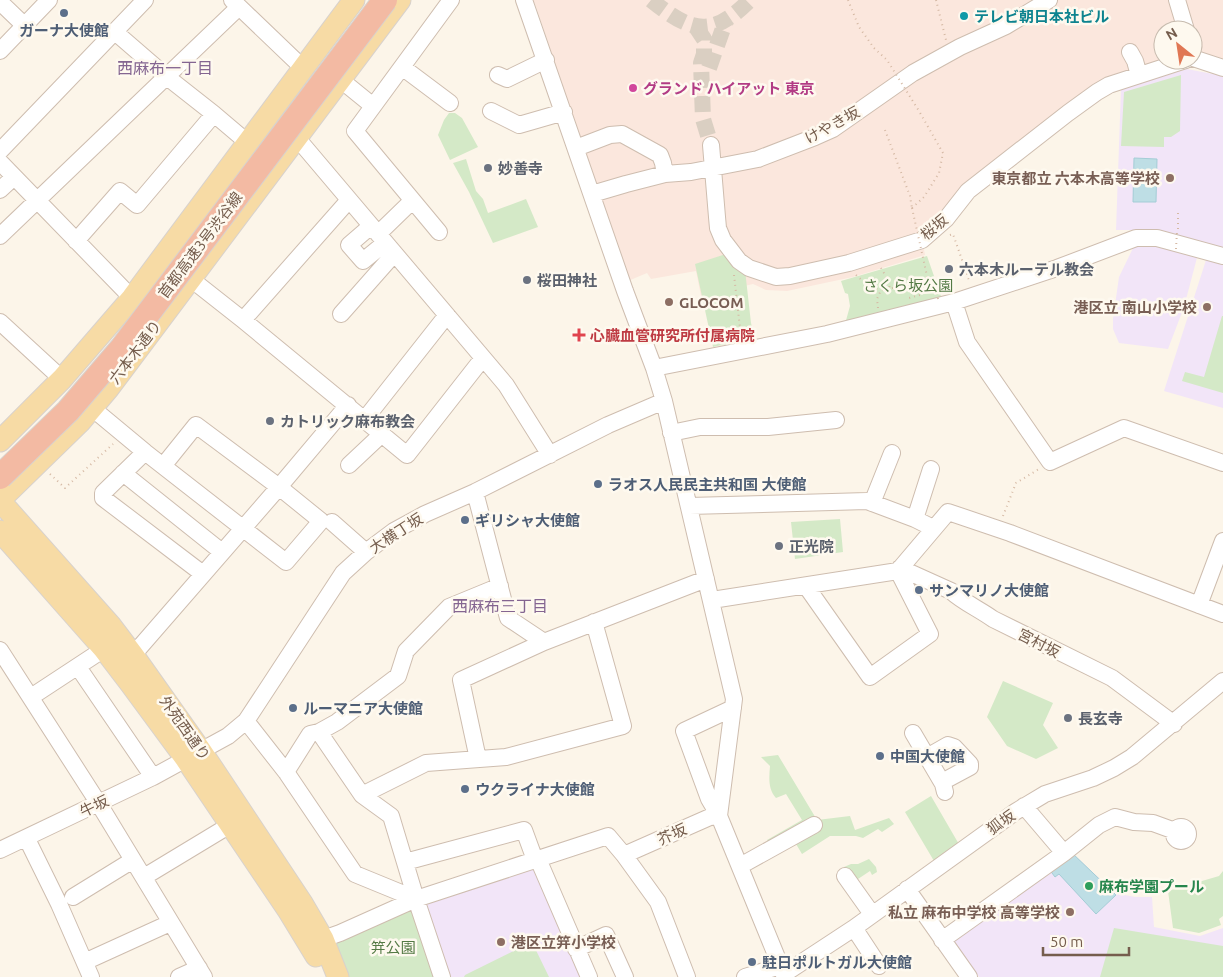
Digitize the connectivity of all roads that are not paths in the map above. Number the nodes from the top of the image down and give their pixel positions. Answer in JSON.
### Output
{"nodes":[{"id":1,"x":49,"y":0,"type":"edge"},
{"id":2,"x":145,"y":0,"type":"edge"},
{"id":3,"x":354,"y":0,"type":"edge"},
{"id":4,"x":368,"y":0,"type":"edge"},
{"id":5,"x":376,"y":0,"type":"edge"},
{"id":6,"x":385,"y":0,"type":"edge"},
{"id":7,"x":400,"y":0,"type":"edge"},
{"id":8,"x":451,"y":0,"type":"edge"},
{"id":9,"x":1049,"y":0,"type":"edge"},
{"id":10,"x":1177,"y":0,"type":"edge"},
{"id":11,"x":526,"y":1,"type":"edge"},
{"id":12,"x":0,"y":2,"type":"edge"},
{"id":13,"x":236,"y":4,"type":"edge"},
{"id":14,"x":1183,"y":20,"type":"edge"},
{"id":15,"x":25,"y":26,"type":"junction"},
{"id":16,"x":114,"y":32,"type":"junction"},
{"id":17,"x":0,"y":51,"type":"edge"},
{"id":18,"x":1127,"y":53,"type":"dead end"},
{"id":19,"x":546,"y":60,"type":"junction"},
{"id":20,"x":1203,"y":61,"type":"edge"},
{"id":21,"x":402,"y":66,"type":"junction"},
{"id":22,"x":303,"y":68,"type":"junction"},
{"id":23,"x":1223,"y":68,"type":"edge"},
{"id":24,"x":1155,"y":70,"type":"edge"},
{"id":25,"x":498,"y":75,"type":"dead end"},
{"id":26,"x":1137,"y":76,"type":"junction"},
{"id":27,"x":167,"y":77,"type":"junction"},
{"id":28,"x":341,"y":80,"type":"junction"},
{"id":29,"x":450,"y":103,"type":"dead end"},
{"id":30,"x":373,"y":106,"type":"junction"},
{"id":31,"x":491,"y":112,"type":"dead end"},
{"id":32,"x":564,"y":112,"type":"junction"},
{"id":33,"x":214,"y":114,"type":"junction"},
{"id":34,"x":298,"y":138,"type":"junction"},
{"id":35,"x":247,"y":142,"type":"junction"},
{"id":36,"x":711,"y":145,"type":"tunnel mouth"},
{"id":37,"x":576,"y":148,"type":"junction"},
{"id":38,"x":0,"y":152,"type":"edge"},
{"id":39,"x":0,"y":162,"type":"edge"},
{"id":40,"x":714,"y":168,"type":"junction"},
{"id":41,"x":665,"y":174,"type":"junction"},
{"id":42,"x":14,"y":177,"type":"junction"},
{"id":43,"x":0,"y":190,"type":"edge"},
{"id":44,"x":592,"y":194,"type":"junction"},
{"id":45,"x":349,"y":200,"type":"junction"},
{"id":46,"x":36,"y":201,"type":"junction"},
{"id":47,"x":412,"y":201,"type":"junction"},
{"id":48,"x":439,"y":232,"type":"dead end"},
{"id":49,"x":181,"y":234,"type":"junction"},
{"id":50,"x":0,"y":236,"type":"edge"},
{"id":51,"x":382,"y":239,"type":"junction"},
{"id":52,"x":76,"y":241,"type":"junction"},
{"id":53,"x":1223,"y":256,"type":"edge"},
{"id":54,"x":190,"y":279,"type":"junction"},
{"id":55,"x":132,"y":298,"type":"junction"},
{"id":56,"x":172,"y":302,"type":"junction"},
{"id":57,"x":946,"y":302,"type":"junction"},
{"id":58,"x":341,"y":314,"type":"dead end"},
{"id":59,"x":447,"y":315,"type":"junction"},
{"id":60,"x":243,"y":320,"type":"junction"},
{"id":61,"x":0,"y":322,"type":"edge"},
{"id":62,"x":483,"y":358,"type":"junction"},
{"id":63,"x":654,"y":368,"type":"junction"},
{"id":64,"x":62,"y":379,"type":"junction"},
{"id":65,"x":100,"y":383,"type":"dead end"},
{"id":66,"x":664,"y":401,"type":"junction"},
{"id":67,"x":348,"y":405,"type":"junction"},
{"id":68,"x":92,"y":408,"type":"junction"},
{"id":69,"x":365,"y":419,"type":"junction"},
{"id":70,"x":836,"y":420,"type":"dead end"},
{"id":71,"x":671,"y":433,"type":"junction"},
{"id":72,"x":382,"y":434,"type":"junction"},
{"id":73,"x":62,"y":439,"type":"junction"},
{"id":74,"x":0,"y":441,"type":"edge"},
{"id":75,"x":0,"y":452,"type":"edge"},
{"id":76,"x":145,"y":452,"type":"junction"},
{"id":77,"x":892,"y":453,"type":"dead end"},
{"id":78,"x":550,"y":455,"type":"junction"},
{"id":79,"x":0,"y":458,"type":"edge"},
{"id":80,"x":1223,"y":463,"type":"edge"},
{"id":81,"x":349,"y":465,"type":"dead end"},
{"id":82,"x":163,"y":466,"type":"junction"},
{"id":83,"x":931,"y":469,"type":"dead end"},
{"id":84,"x":0,"y":470,"type":"edge"},
{"id":85,"x":123,"y":473,"type":"junction"},
{"id":86,"x":0,"y":478,"type":"edge"},
{"id":87,"x":279,"y":487,"type":"junction"},
{"id":88,"x":476,"y":492,"type":"junction"},
{"id":89,"x":0,"y":501,"type":"edge"},
{"id":90,"x":872,"y":503,"type":"junction"},
{"id":91,"x":689,"y":506,"type":"junction"},
{"id":92,"x":915,"y":519,"type":"junction"},
{"id":93,"x":332,"y":522,"type":"dead end"},
{"id":94,"x":243,"y":527,"type":"junction"},
{"id":95,"x":933,"y":528,"type":"junction"},
{"id":96,"x":0,"y":531,"type":"edge"},
{"id":97,"x":1223,"y":541,"type":"edge"},
{"id":98,"x":222,"y":552,"type":"junction"},
{"id":99,"x":366,"y":552,"type":"junction"},
{"id":100,"x":899,"y":570,"type":"junction"},
{"id":101,"x":203,"y":574,"type":"junction"},
{"id":102,"x":706,"y":579,"type":"junction"},
{"id":103,"x":500,"y":586,"type":"junction"},
{"id":104,"x":806,"y":586,"type":"junction"},
{"id":105,"x":712,"y":600,"type":"junction"},
{"id":106,"x":1199,"y":605,"type":"junction"},
{"id":107,"x":1223,"y":614,"type":"edge"},
{"id":108,"x":594,"y":622,"type":"junction"},
{"id":109,"x":544,"y":642,"type":"junction"},
{"id":110,"x":104,"y":649,"type":"junction"},
{"id":111,"x":0,"y":650,"type":"edge"},
{"id":112,"x":133,"y":654,"type":"junction"},
{"id":113,"x":78,"y":667,"type":"junction"},
{"id":114,"x":1223,"y":682,"type":"edge"},
{"id":115,"x":31,"y":696,"type":"junction"},
{"id":116,"x":733,"y":708,"type":"junction"},
{"id":117,"x":246,"y":720,"type":"junction"},
{"id":118,"x":1174,"y":724,"type":"junction"},
{"id":119,"x":319,"y":732,"type":"junction"},
{"id":120,"x":913,"y":733,"type":"dead end"},
{"id":121,"x":194,"y":755,"type":"junction"},
{"id":122,"x":927,"y":757,"type":"junction"},
{"id":123,"x":478,"y":759,"type":"junction"},
{"id":124,"x":286,"y":772,"type":"junction"},
{"id":125,"x":153,"y":777,"type":"junction"},
{"id":126,"x":362,"y":795,"type":"junction"},
{"id":127,"x":99,"y":804,"type":"junction"},
{"id":128,"x":1024,"y":806,"type":"junction"},
{"id":129,"x":720,"y":816,"type":"junction"},
{"id":130,"x":814,"y":825,"type":"dead end"},
{"id":131,"x":230,"y":826,"type":"junction"},
{"id":132,"x":1175,"y":831,"type":"dead end"},
{"id":133,"x":27,"y":838,"type":"junction"},
{"id":134,"x":0,"y":850,"type":"edge"},
{"id":135,"x":1064,"y":853,"type":"junction"},
{"id":136,"x":624,"y":855,"type":"junction"},
{"id":137,"x":133,"y":860,"type":"junction"},
{"id":138,"x":536,"y":860,"type":"junction"},
{"id":139,"x":405,"y":862,"type":"junction"},
{"id":140,"x":740,"y":866,"type":"junction"},
{"id":141,"x":845,"y":876,"type":"dead end"},
{"id":142,"x":144,"y":878,"type":"junction"},
{"id":143,"x":906,"y":889,"type":"junction"},
{"id":144,"x":72,"y":897,"type":"dead end"},
{"id":145,"x":416,"y":900,"type":"junction"},
{"id":146,"x":872,"y":914,"type":"junction"},
{"id":147,"x":170,"y":923,"type":"junction"},
{"id":148,"x":854,"y":928,"type":"junction"},
{"id":149,"x":323,"y":939,"type":"junction"},
{"id":150,"x":942,"y":940,"type":"junction"},
{"id":151,"x":576,"y":949,"type":"junction"},
{"id":152,"x":91,"y":959,"type":"dead end"},
{"id":153,"x":879,"y":966,"type":"dead end"},
{"id":154,"x":783,"y":972,"type":"edge"},
{"id":155,"x":201,"y":973,"type":"edge"},
{"id":156,"x":91,"y":977,"type":"edge"},
{"id":157,"x":180,"y":977,"type":"edge"},
{"id":158,"x":325,"y":977,"type":"edge"},
{"id":159,"x":338,"y":977,"type":"edge"},
{"id":160,"x":442,"y":977,"type":"edge"},
{"id":161,"x":588,"y":977,"type":"edge"},
{"id":162,"x":626,"y":977,"type":"edge"},
{"id":163,"x":687,"y":977,"type":"edge"},
{"id":164,"x":745,"y":977,"type":"edge"},
{"id":165,"x":969,"y":977,"type":"edge"}],
"edges":[{"from":1,"to":15,"type":"street"},
{"from":2,"to":16,"type":"street"},
{"from":3,"to":22,"type":"main road"},
{"from":4,"to":79,"type":"highway","name":"首都高速3号渋谷線"},
{"from":5,"to":49,"type":"main road"},
{"from":6,"to":86,"type":"highway","name":"首都高速3号渋谷線","bridge":true},
{"from":7,"to":28,"type":"main road","name":"六本木通り"},
{"from":8,"to":21,"type":"street"},
{"from":9,"to":40,"type":"street","name":"けやき坂"},
{"from":10,"to":14,"type":"street"},
{"from":11,"to":19,"type":"street"},
{"from":12,"to":15,"type":"street"},
{"from":13,"to":22,"type":"street"},
{"from":13,"to":27,"type":"street"},
{"from":15,"to":17,"type":"street"},
{"from":16,"to":27,"type":"street"},
{"from":16,"to":38,"type":"street"},
{"from":18,"to":26,"type":"street"},
{"from":19,"to":25,"type":"street"},
{"from":19,"to":32,"type":"street"},
{"from":20,"to":23,"type":"street"},
{"from":21,"to":29,"type":"street"},
{"from":21,"to":30,"type":"street"},
{"from":22,"to":35,"type":"main road"},
{"from":24,"to":26,"type":"street","name":"桜坂"},
{"from":26,"to":40,"type":"street","name":"桜坂"},
{"from":27,"to":33,"type":"street"},
{"from":27,"to":46,"type":"street"},
{"from":28,"to":30,"type":"street"},
{"from":28,"to":34,"type":"main road","name":"六本木通り"},
{"from":30,"to":47,"type":"street"},
{"from":31,"to":32,"type":"street"},
{"from":32,"to":37,"type":"street"},
{"from":33,"to":35,"type":"street"},
{"from":33,"to":52,"type":"street"},
{"from":34,"to":45,"type":"street"},
{"from":34,"to":54,"type":"main road","name":"六本木通り"},
{"from":35,"to":49,"type":"main road"},
{"from":36,"to":40,"type":"street","name":"桜坂"},
{"from":37,"to":41,"type":"street"},
{"from":37,"to":44,"type":"street"},
{"from":39,"to":42,"type":"street"},
{"from":40,"to":41,"type":"street","name":"けやき坂"},
{"from":41,"to":44,"type":"street","name":"けやき坂"},
{"from":42,"to":43,"type":"street"},
{"from":42,"to":46,"type":"street"},
{"from":44,"to":63,"type":"street"},
{"from":45,"to":51,"type":"street"},
{"from":45,"to":60,"type":"street"},
{"from":46,"to":50,"type":"street"},
{"from":46,"to":52,"type":"street"},
{"from":47,"to":48,"type":"street"},
{"from":47,"to":51,"type":"street"},
{"from":49,"to":55,"type":"main road"},
{"from":51,"to":58,"type":"street"},
{"from":51,"to":59,"type":"street"},
{"from":52,"to":55,"type":"street"},
{"from":53,"to":57,"type":"street"},
{"from":54,"to":56,"type":"main road","name":"六本木通り"},
{"from":54,"to":60,"type":"street"},
{"from":55,"to":64,"type":"main road"},
{"from":55,"to":75,"type":"main road"},
{"from":56,"to":65,"type":"main road"},
{"from":56,"to":68,"type":"main road","name":"六本木通り"},
{"from":57,"to":63,"type":"street"},
{"from":57,"to":80,"type":"street"},
{"from":59,"to":62,"type":"street"},
{"from":59,"to":69,"type":"street"},
{"from":60,"to":67,"type":"street"},
{"from":61,"to":64,"type":"street"},
{"from":62,"to":72,"type":"street"},
{"from":62,"to":78,"type":"street"},
{"from":63,"to":66,"type":"street"},
{"from":64,"to":74,"type":"main road"},
{"from":66,"to":71,"type":"street"},
{"from":66,"to":78,"type":"street","name":"大横丁坂"},
{"from":67,"to":69,"type":"street"},
{"from":67,"to":87,"type":"street"},
{"from":68,"to":73,"type":"main road","name":"六本木通り"},
{"from":68,"to":76,"type":"street"},
{"from":69,"to":72,"type":"street"},
{"from":70,"to":71,"type":"street"},
{"from":71,"to":91,"type":"street"},
{"from":72,"to":81,"type":"street"},
{"from":73,"to":84,"type":"main road"},
{"from":73,"to":89,"type":"main road","name":"六本木通り"},
{"from":76,"to":82,"type":"street"},
{"from":76,"to":85,"type":"street"},
{"from":77,"to":90,"type":"street"},
{"from":78,"to":88,"type":"street","name":"大横丁坂"},
{"from":82,"to":87,"type":"street"},
{"from":82,"to":94,"type":"street"},
{"from":83,"to":92,"type":"street"},
{"from":85,"to":98,"type":"street"},
{"from":85,"to":101,"type":"street"},
{"from":87,"to":94,"type":"street"},
{"from":87,"to":94,"type":"street"},
{"from":88,"to":99,"type":"street","name":"大横丁坂"},
{"from":88,"to":103,"type":"street"},
{"from":89,"to":112,"type":"main road","name":"外苑西通り"},
{"from":90,"to":91,"type":"street"},
{"from":90,"to":92,"type":"street"},
{"from":91,"to":102,"type":"street"},
{"from":92,"to":95,"type":"street"},
{"from":93,"to":99,"type":"street"},
{"from":94,"to":98,"type":"street"},
{"from":95,"to":100,"type":"street"},
{"from":95,"to":106,"type":"street"},
{"from":96,"to":110,"type":"main road","name":"外苑西通り"},
{"from":97,"to":106,"type":"street"},
{"from":98,"to":101,"type":"street"},
{"from":99,"to":117,"type":"street","name":"大横丁坂"},
{"from":100,"to":104,"type":"street"},
{"from":100,"to":104,"type":"street"},
{"from":100,"to":118,"type":"street","name":"宮村坂"},
{"from":101,"to":112,"type":"street"},
{"from":102,"to":105,"type":"street"},
{"from":102,"to":108,"type":"street"},
{"from":103,"to":109,"type":"street"},
{"from":103,"to":119,"type":"street"},
{"from":104,"to":105,"type":"street"},
{"from":105,"to":116,"type":"street"},
{"from":106,"to":107,"type":"street"},
{"from":108,"to":109,"type":"street"},
{"from":108,"to":123,"type":"street"},
{"from":109,"to":123,"type":"street"},
{"from":110,"to":113,"type":"street"},
{"from":110,"to":121,"type":"main road","name":"外苑西通り"},
{"from":111,"to":115,"type":"street"},
{"from":112,"to":121,"type":"main road","name":"外苑西通り"},
{"from":113,"to":115,"type":"street"},
{"from":113,"to":125,"type":"street"},
{"from":114,"to":118,"type":"street","name":"狐坂"},
{"from":115,"to":127,"type":"street"},
{"from":116,"to":129,"type":"street"},
{"from":116,"to":129,"type":"street"},
{"from":117,"to":121,"type":"street","name":"大横丁坂"},
{"from":117,"to":124,"type":"street"},
{"from":118,"to":128,"type":"street","name":"狐坂"},
{"from":119,"to":124,"type":"street"},
{"from":119,"to":126,"type":"street"},
{"from":120,"to":122,"type":"street"},
{"from":121,"to":125,"type":"street","name":"牛坂"},
{"from":121,"to":131,"type":"main road","name":"外苑西通り"},
{"from":121,"to":149,"type":"main road","name":"外苑西通り"},
{"from":122,"to":122,"type":"street"},
{"from":123,"to":126,"type":"street"},
{"from":124,"to":145,"type":"street"},
{"from":125,"to":127,"type":"street","name":"牛坂"},
{"from":126,"to":139,"type":"street"},
{"from":127,"to":133,"type":"street","name":"牛坂"},
{"from":127,"to":137,"type":"street"},
{"from":128,"to":135,"type":"street"},
{"from":128,"to":143,"type":"street","name":"狐坂"},
{"from":129,"to":136,"type":"street","name":"芥坂"},
{"from":129,"to":140,"type":"street"},
{"from":130,"to":140,"type":"street"},
{"from":131,"to":142,"type":"street"},
{"from":131,"to":158,"type":"main road","name":"外苑西通り"},
{"from":132,"to":135,"type":"street"},
{"from":133,"to":134,"type":"street","name":"牛坂"},
{"from":133,"to":156,"type":"street"},
{"from":135,"to":150,"type":"street"},
{"from":136,"to":138,"type":"street"},
{"from":136,"to":163,"type":"street"},
{"from":137,"to":142,"type":"street"},
{"from":137,"to":144,"type":"street"},
{"from":138,"to":139,"type":"street"},
{"from":138,"to":145,"type":"street"},
{"from":138,"to":151,"type":"street"},
{"from":139,"to":145,"type":"street"},
{"from":140,"to":154,"type":"street"},
{"from":141,"to":146,"type":"street"},
{"from":142,"to":147,"type":"street"},
{"from":143,"to":146,"type":"street","name":"狐坂"},
{"from":143,"to":150,"type":"street"},
{"from":145,"to":149,"type":"street"},
{"from":145,"to":160,"type":"street"},
{"from":146,"to":148,"type":"street","name":"狐坂"},
{"from":147,"to":152,"type":"street"},
{"from":147,"to":155,"type":"street"},
{"from":148,"to":153,"type":"street"},
{"from":148,"to":154,"type":"street","name":"狐坂"},
{"from":149,"to":159,"type":"main road","name":"外苑西通り"},
{"from":150,"to":165,"type":"street"},
{"from":151,"to":161,"type":"street"},
{"from":151,"to":162,"type":"street"},
{"from":154,"to":164,"type":"street","name":"狐坂"},
{"from":155,"to":157,"type":"street"}]}
